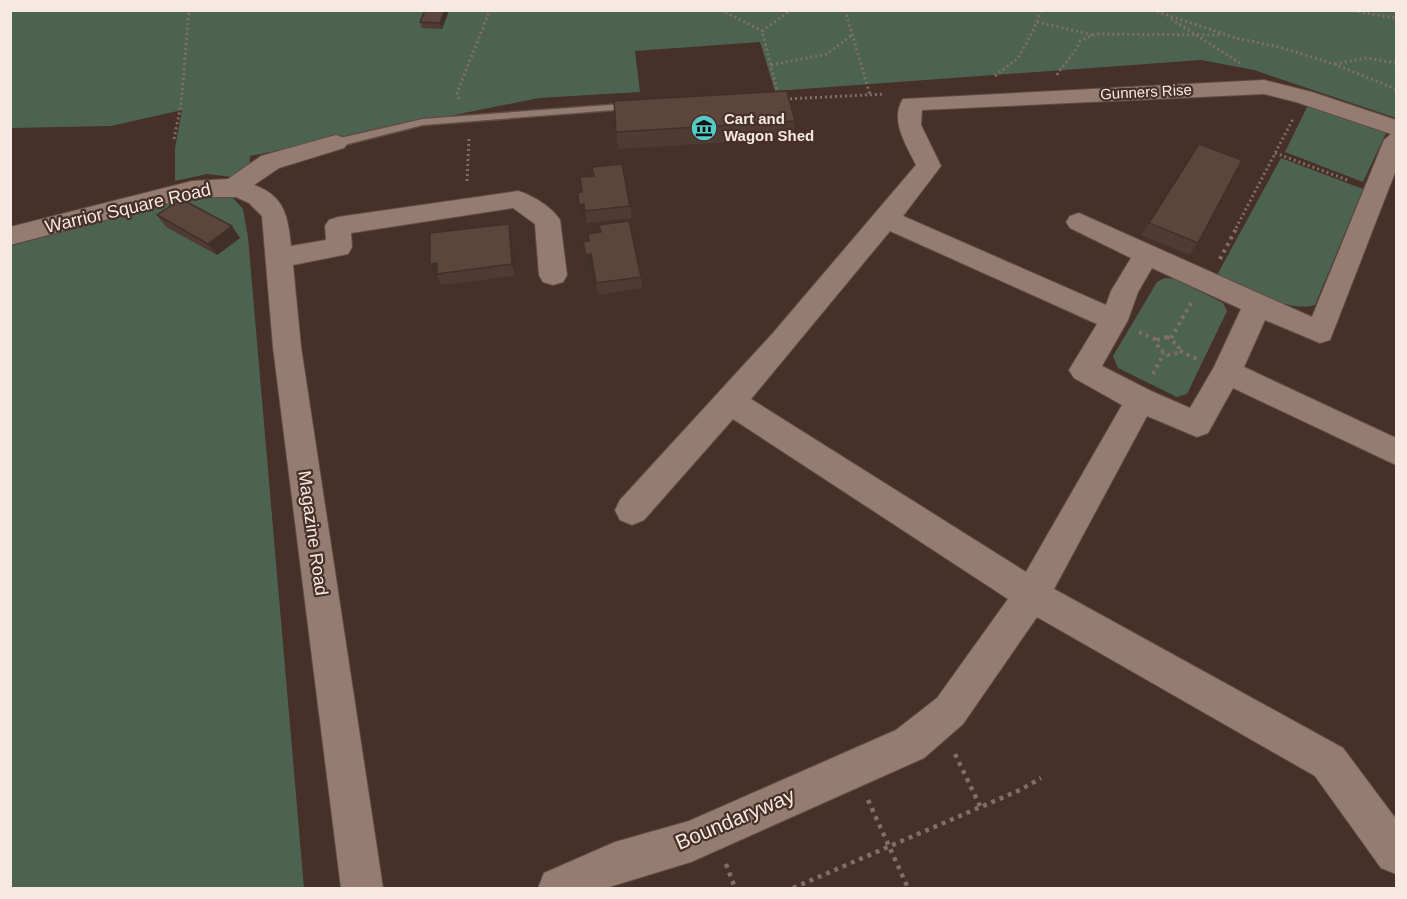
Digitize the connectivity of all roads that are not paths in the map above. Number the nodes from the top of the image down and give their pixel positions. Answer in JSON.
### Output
{"nodes":[{"id":1,"x":643,"y":105,"type":"edge"},
{"id":2,"x":1396,"y":128,"type":"edge"},
{"id":3,"x":1396,"y":140,"type":"edge"},
{"id":4,"x":336,"y":143,"type":"joint"},
{"id":5,"x":239,"y":189,"type":"junction"},
{"id":6,"x":886,"y":219,"type":"junction"},
{"id":7,"x":1079,"y":222,"type":"dead end"},
{"id":8,"x":10,"y":236,"type":"edge"},
{"id":9,"x":1147,"y":255,"type":"junction"},
{"id":10,"x":280,"y":258,"type":"junction"},
{"id":11,"x":553,"y":275,"type":"dead end"},
{"id":12,"x":1257,"y":305,"type":"junction"},
{"id":13,"x":1114,"y":320,"type":"junction"},
{"id":14,"x":1227,"y":372,"type":"junction"},
{"id":15,"x":1140,"y":400,"type":"junction"},
{"id":16,"x":732,"y":403,"type":"junction"},
{"id":17,"x":1396,"y":452,"type":"edge"},
{"id":18,"x":632,"y":510,"type":"dead end"},
{"id":19,"x":1032,"y":595,"type":"junction"},
{"id":20,"x":1396,"y":853,"type":"edge"},
{"id":21,"x":362,"y":888,"type":"edge"},
{"id":22,"x":559,"y":888,"type":"edge"}],
"edges":[{"from":1,"to":4,"type":"lane"},
{"from":2,"to":6,"type":"street","name":"Gunners Rise"},
{"from":3,"to":12,"type":"street"},
{"from":4,"to":5,"type":"street"},
{"from":5,"to":8,"type":"street","name":"Warrior Square Road"},
{"from":5,"to":10,"type":"street","name":"Magazine Road"},
{"from":6,"to":13,"type":"street"},
{"from":6,"to":16,"type":"street"},
{"from":7,"to":9,"type":"street"},
{"from":9,"to":12,"type":"street"},
{"from":9,"to":13,"type":"street"},
{"from":10,"to":11,"type":"street"},
{"from":10,"to":21,"type":"street","name":"Magazine Road"},
{"from":12,"to":14,"type":"street"},
{"from":13,"to":15,"type":"street"},
{"from":14,"to":15,"type":"street"},
{"from":14,"to":17,"type":"street"},
{"from":15,"to":19,"type":"street","name":"Boundaryway"},
{"from":16,"to":18,"type":"street"},
{"from":16,"to":19,"type":"street"},
{"from":19,"to":20,"type":"street"},
{"from":19,"to":22,"type":"street","name":"Boundaryway"}]}
